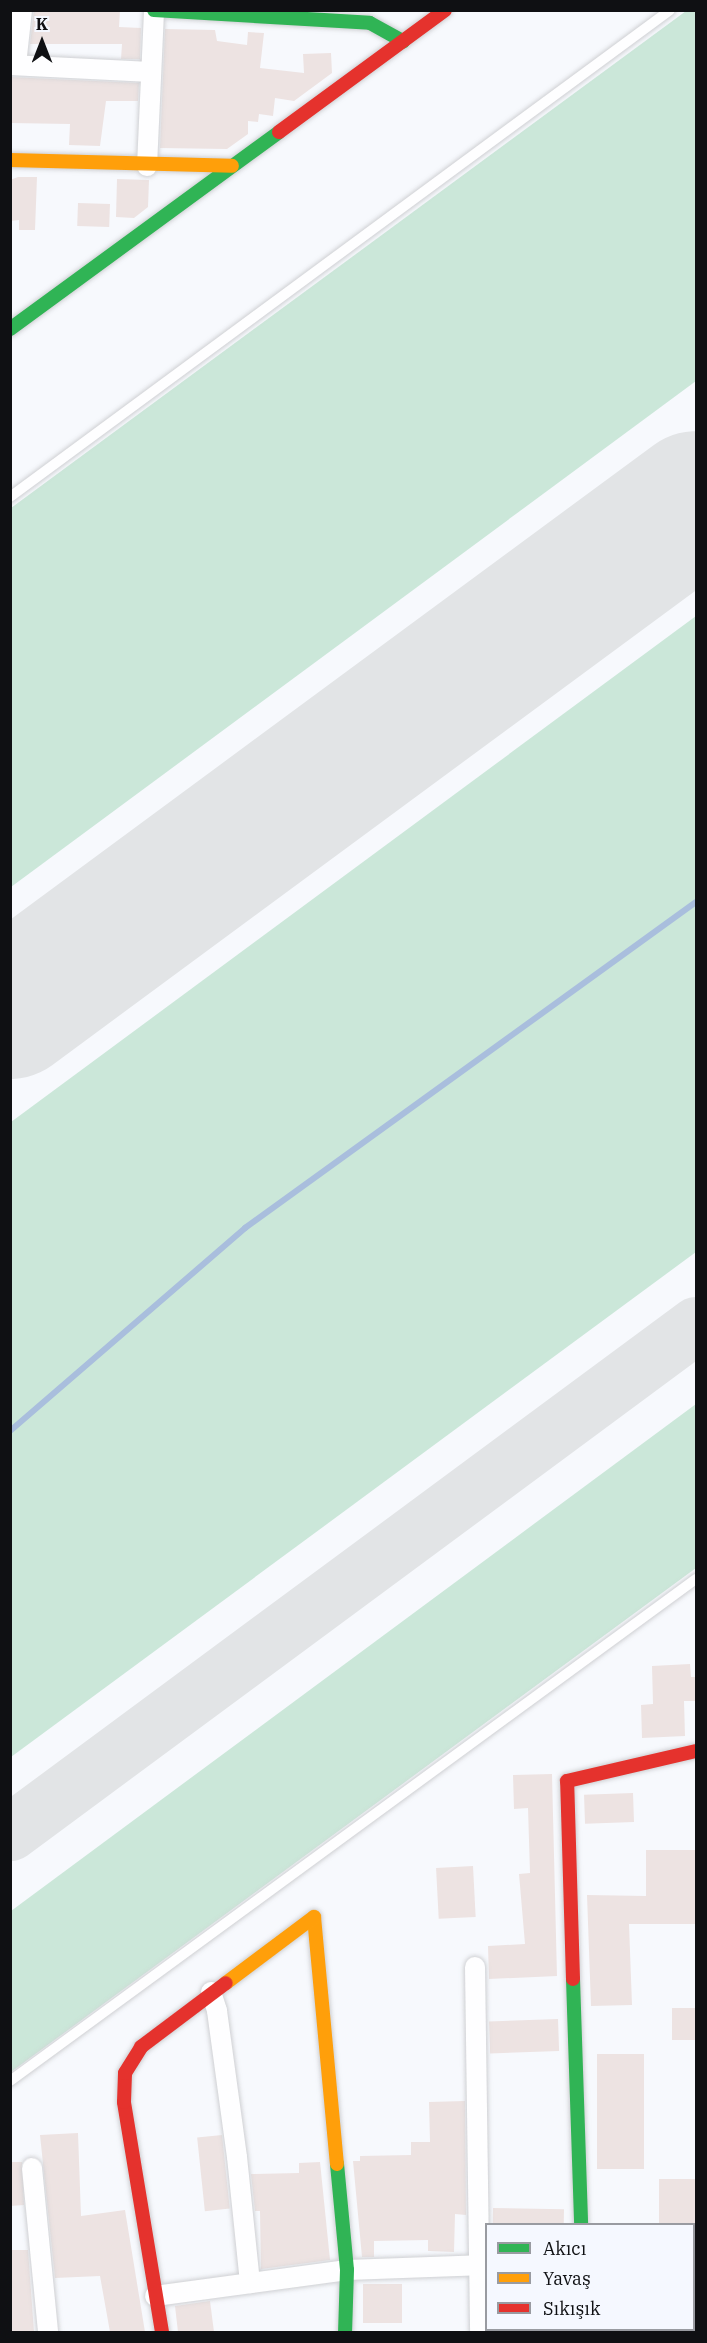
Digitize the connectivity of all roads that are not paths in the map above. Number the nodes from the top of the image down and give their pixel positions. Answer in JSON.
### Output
{"nodes":[{"id":1,"x":22,"y":10,"type":"edge"},
{"id":2,"x":445,"y":10,"type":"edge"},
{"id":3,"x":670,"y":10,"type":"edge"},
{"id":4,"x":154,"y":11,"type":"edge"},
{"id":5,"x":404,"y":41,"type":"junction"},
{"id":6,"x":13,"y":65,"type":"edge"},
{"id":7,"x":152,"y":72,"type":"junction"},
{"id":8,"x":10,"y":160,"type":"edge"},
{"id":9,"x":147,"y":166,"type":"junction"},
{"id":10,"x":232,"y":166,"type":"junction"},
{"id":11,"x":10,"y":329,"type":"edge"},
{"id":12,"x":10,"y":497,"type":"edge"},
{"id":13,"x":696,"y":1579,"type":"edge"},
{"id":14,"x":696,"y":1751,"type":"edge"},
{"id":15,"x":475,"y":1967,"type":"dead end"},
{"id":16,"x":211,"y":1992,"type":"junction"},
{"id":17,"x":10,"y":2081,"type":"edge"},
{"id":18,"x":32,"y":2168,"type":"dead end"},
{"id":19,"x":581,"y":2223,"type":"edge"},
{"id":20,"x":483,"y":2264,"type":"edge"},
{"id":21,"x":347,"y":2270,"type":"junction"},
{"id":22,"x":250,"y":2283,"type":"junction"},
{"id":23,"x":155,"y":2296,"type":"junction"},
{"id":24,"x":48,"y":2332,"type":"edge"},
{"id":25,"x":162,"y":2332,"type":"edge"},
{"id":26,"x":345,"y":2332,"type":"edge"},
{"id":27,"x":480,"y":2332,"type":"edge"}],
"edges":[{"from":1,"to":6,"type":"street"},
{"from":2,"to":5,"type":"street"},
{"from":3,"to":12,"type":"lane"},
{"from":4,"to":5,"type":"street"},
{"from":4,"to":7,"type":"street"},
{"from":5,"to":10,"type":"street"},
{"from":6,"to":7,"type":"street"},
{"from":7,"to":9,"type":"street"},
{"from":8,"to":9,"type":"street"},
{"from":9,"to":10,"type":"street"},
{"from":10,"to":11,"type":"street"},
{"from":13,"to":17,"type":"lane"},
{"from":14,"to":19,"type":"street"},
{"from":15,"to":20,"type":"street"},
{"from":16,"to":21,"type":"street"},
{"from":16,"to":22,"type":"street"},
{"from":16,"to":23,"type":"street"},
{"from":18,"to":24,"type":"street"},
{"from":20,"to":21,"type":"street"},
{"from":20,"to":27,"type":"street"},
{"from":21,"to":22,"type":"street"},
{"from":21,"to":26,"type":"street"},
{"from":22,"to":23,"type":"street"},
{"from":23,"to":25,"type":"street"}]}
